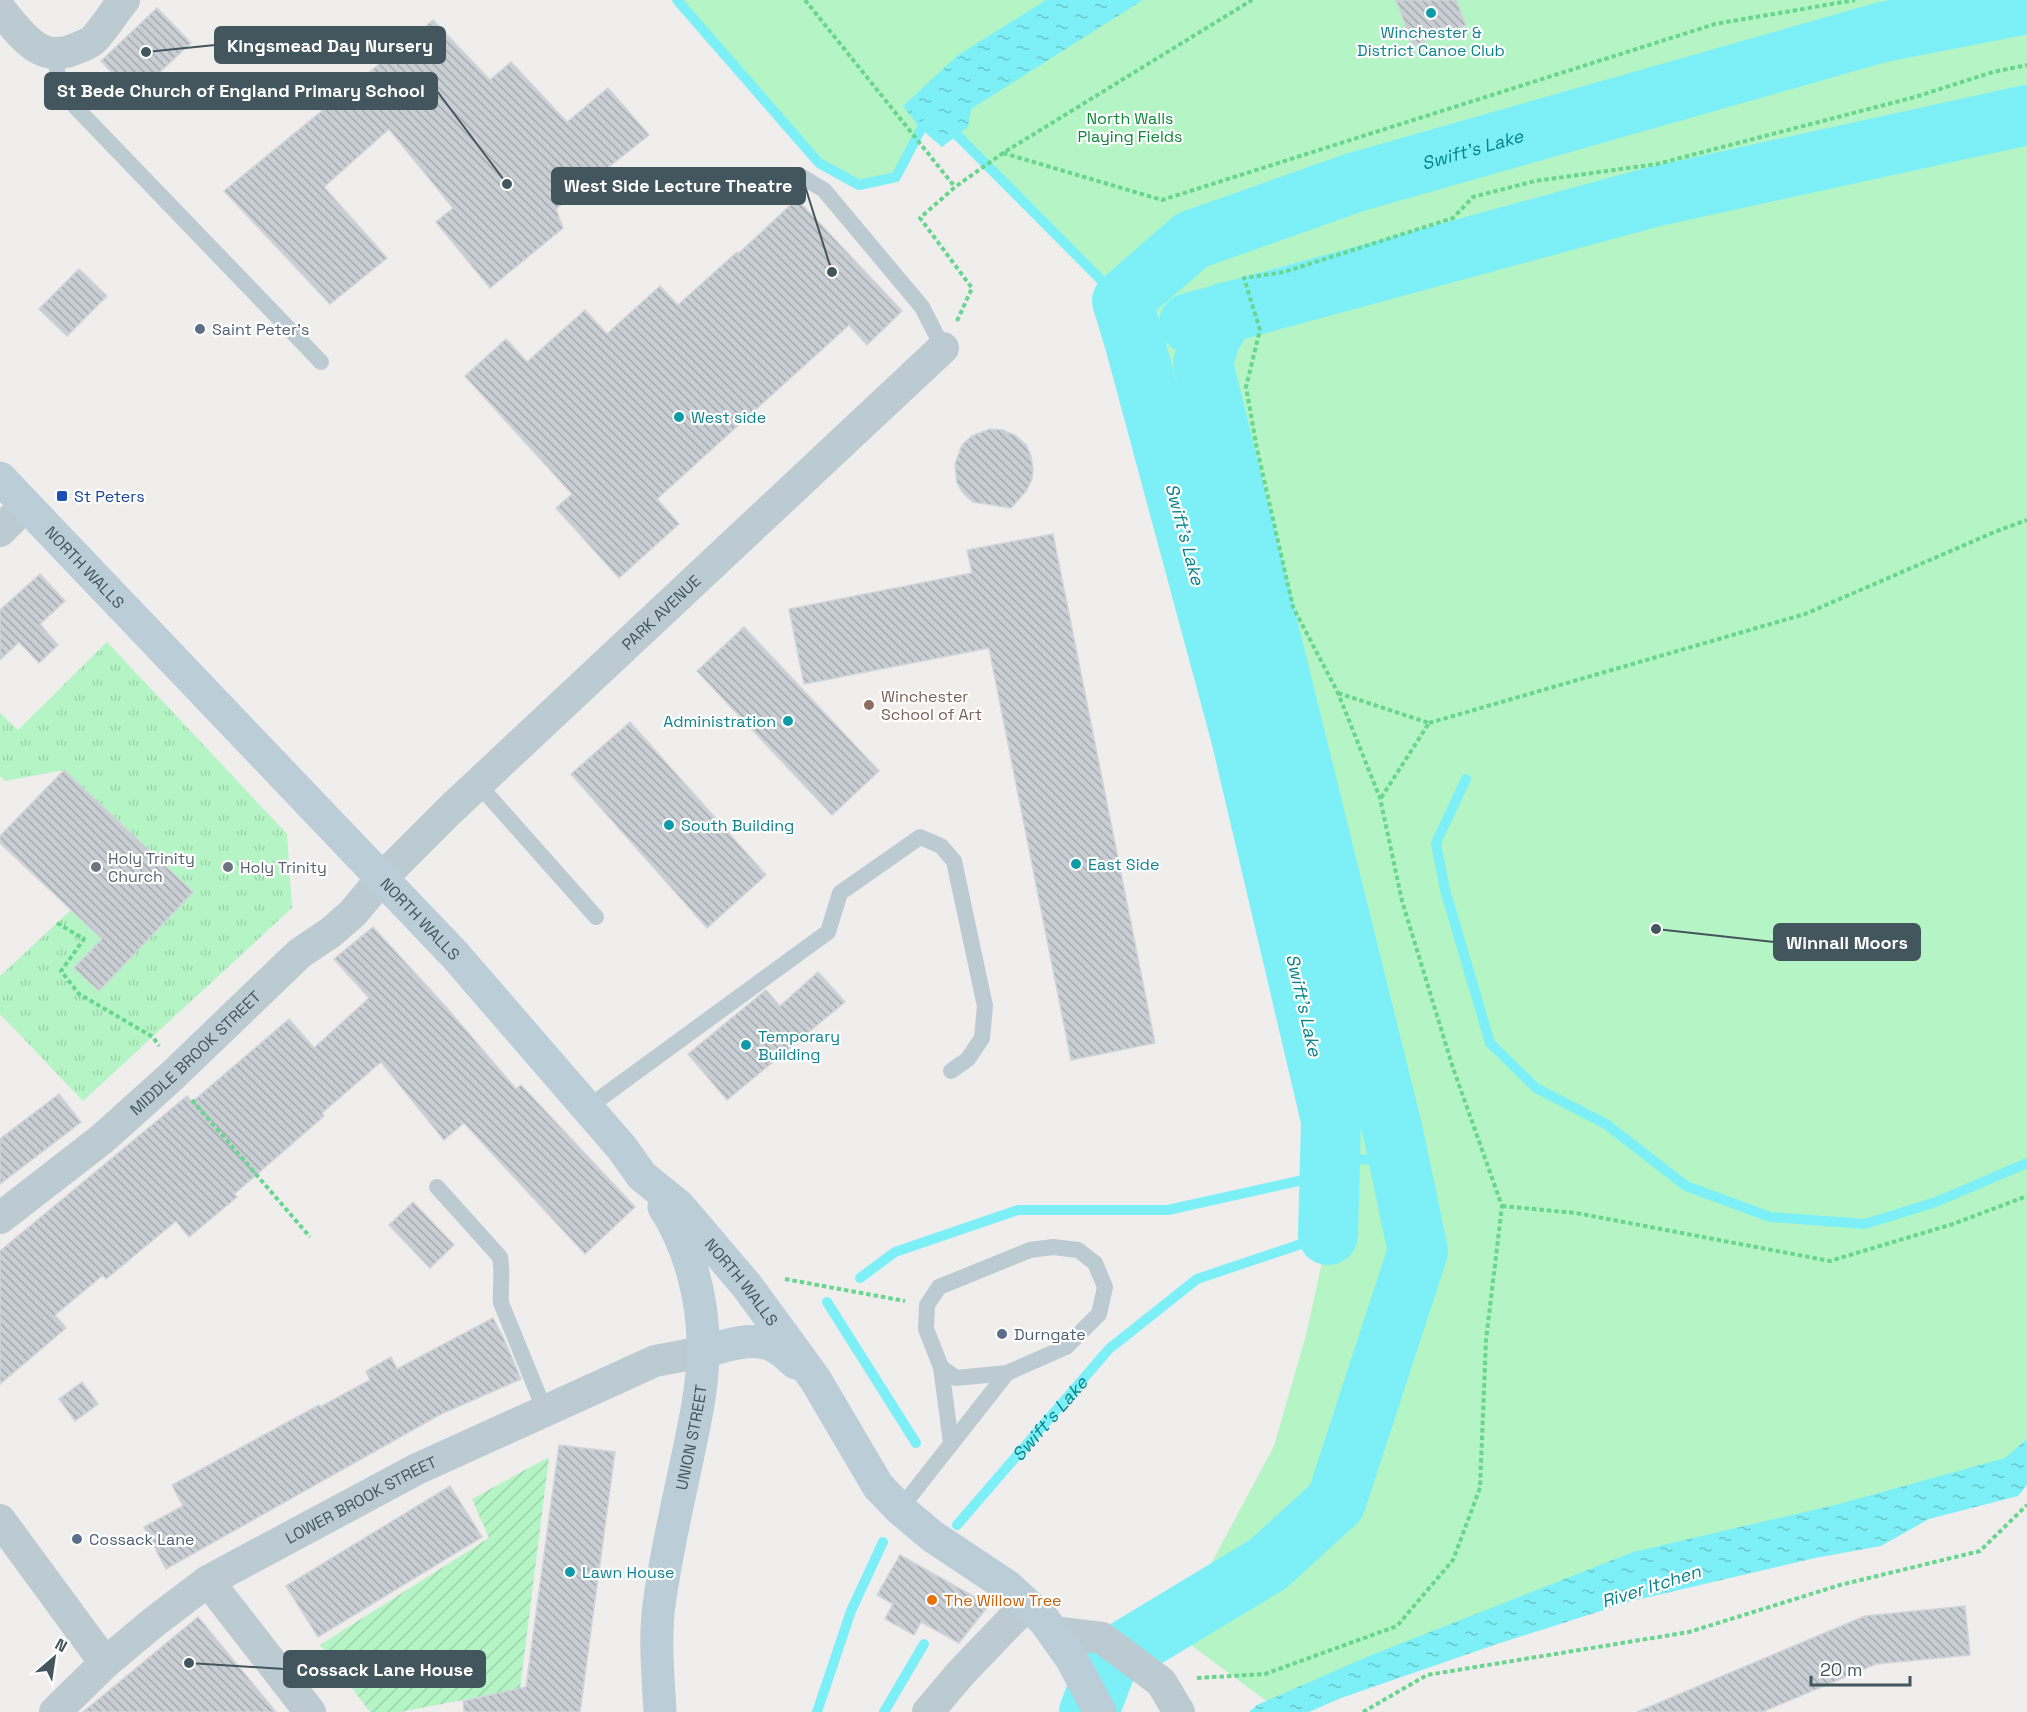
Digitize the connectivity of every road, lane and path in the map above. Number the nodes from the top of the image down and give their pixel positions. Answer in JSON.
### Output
{"nodes":[{"id":1,"x":124,"y":0,"type":"edge"},
{"id":2,"x":805,"y":0,"type":"edge"},
{"id":3,"x":1252,"y":0,"type":"edge"},
{"id":4,"x":1855,"y":0,"type":"edge"},
{"id":5,"x":0,"y":9,"type":"edge"},
{"id":6,"x":55,"y":55,"type":"junction"},
{"id":7,"x":2027,"y":65,"type":"edge"},
{"id":8,"x":1003,"y":153,"type":"junction"},
{"id":9,"x":799,"y":176,"type":"dead end"},
{"id":10,"x":955,"y":188,"type":"junction"},
{"id":11,"x":972,"y":288,"type":"dead end"},
{"id":12,"x":943,"y":348,"type":"joint"},
{"id":13,"x":321,"y":362,"type":"dead end"},
{"id":14,"x":0,"y":478,"type":"edge"},
{"id":15,"x":26,"y":505,"type":"junction"},
{"id":16,"x":2027,"y":520,"type":"edge"},
{"id":17,"x":0,"y":531,"type":"edge"},
{"id":18,"x":1338,"y":693,"type":"junction"},
{"id":19,"x":1429,"y":723,"type":"junction"},
{"id":20,"x":478,"y":784,"type":"junction"},
{"id":21,"x":1380,"y":798,"type":"junction"},
{"id":22,"x":381,"y":878,"type":"junction"},
{"id":23,"x":596,"y":918,"type":"dead end"},
{"id":24,"x":57,"y":923,"type":"dead end"},
{"id":25,"x":951,"y":1071,"type":"dead end"},
{"id":26,"x":174,"y":1074,"type":"junction"},
{"id":27,"x":587,"y":1108,"type":"junction"},
{"id":28,"x":642,"y":1176,"type":"junction"},
{"id":29,"x":437,"y":1187,"type":"dead end"},
{"id":30,"x":2027,"y":1196,"type":"edge"},
{"id":31,"x":1502,"y":1206,"type":"junction"},
{"id":32,"x":4,"y":1207,"type":"edge"},
{"id":33,"x":310,"y":1237,"type":"dead end"},
{"id":34,"x":784,"y":1279,"type":"dead end"},
{"id":35,"x":927,"y":1305,"type":"junction"},
{"id":36,"x":703,"y":1352,"type":"junction"},
{"id":37,"x":941,"y":1367,"type":"junction"},
{"id":38,"x":1007,"y":1372,"type":"junction"},
{"id":39,"x":815,"y":1379,"type":"junction"},
{"id":40,"x":545,"y":1411,"type":"junction"},
{"id":41,"x":951,"y":1443,"type":"junction"},
{"id":42,"x":2027,"y":1505,"type":"edge"},
{"id":43,"x":900,"y":1509,"type":"junction"},
{"id":44,"x":0,"y":1520,"type":"edge"},
{"id":45,"x":208,"y":1581,"type":"junction"},
{"id":46,"x":1027,"y":1604,"type":"junction"},
{"id":47,"x":1053,"y":1632,"type":"junction"},
{"id":48,"x":105,"y":1663,"type":"junction"},
{"id":49,"x":1161,"y":1682,"type":"junction"},
{"id":50,"x":55,"y":1712,"type":"edge"},
{"id":51,"x":310,"y":1712,"type":"edge"},
{"id":52,"x":660,"y":1712,"type":"edge"},
{"id":53,"x":928,"y":1712,"type":"edge"},
{"id":54,"x":1100,"y":1712,"type":"edge"},
{"id":55,"x":1179,"y":1712,"type":"edge"},
{"id":56,"x":1363,"y":1712,"type":"edge"}],
"edges":[{"from":1,"to":6,"type":"street"},
{"from":2,"to":10,"type":"path"},
{"from":3,"to":8,"type":"path"},
{"from":4,"to":8,"type":"path"},
{"from":5,"to":6,"type":"street"},
{"from":6,"to":13,"type":"lane"},
{"from":7,"to":18,"type":"path"},
{"from":8,"to":10,"type":"path"},
{"from":9,"to":12,"type":"lane"},
{"from":10,"to":11,"type":"path"},
{"from":12,"to":20,"type":"street","name":"PARK AVENUE"},
{"from":14,"to":15,"type":"main road","name":"NORTH WALLS"},
{"from":15,"to":17,"type":"street"},
{"from":15,"to":22,"type":"main road","name":"NORTH WALLS"},
{"from":16,"to":19,"type":"path"},
{"from":18,"to":19,"type":"path"},
{"from":18,"to":21,"type":"path"},
{"from":19,"to":21,"type":"path"},
{"from":20,"to":22,"type":"street","name":"PARK AVENUE"},
{"from":20,"to":23,"type":"lane"},
{"from":21,"to":31,"type":"path"},
{"from":22,"to":26,"type":"street","name":"MIDDLE BROOK STREET"},
{"from":22,"to":27,"type":"main road","name":"NORTH WALLS"},
{"from":24,"to":26,"type":"path"},
{"from":25,"to":27,"type":"lane"},
{"from":26,"to":32,"type":"street","name":"MIDDLE BROOK STREET"},
{"from":26,"to":33,"type":"path"},
{"from":27,"to":28,"type":"main road","name":"NORTH WALLS"},
{"from":28,"to":36,"type":"main road","name":"UNION STREET"},
{"from":28,"to":39,"type":"main road","name":"NORTH WALLS"},
{"from":29,"to":40,"type":"lane"},
{"from":30,"to":31,"type":"path"},
{"from":31,"to":49,"type":"path"},
{"from":34,"to":35,"type":"path"},
{"from":35,"to":37,"type":"lane"},
{"from":35,"to":38,"type":"lane"},
{"from":36,"to":39,"type":"main road","name":"NORTH WALLS"},
{"from":36,"to":40,"type":"street","name":"LOWER BROOK STREET"},
{"from":36,"to":52,"type":"main road","name":"UNION STREET"},
{"from":37,"to":38,"type":"lane"},
{"from":37,"to":41,"type":"lane"},
{"from":38,"to":41,"type":"lane"},
{"from":39,"to":43,"type":"main road","name":"NORTH WALLS"},
{"from":40,"to":45,"type":"street","name":"LOWER BROOK STREET"},
{"from":41,"to":43,"type":"lane"},
{"from":42,"to":56,"type":"path"},
{"from":43,"to":46,"type":"main road","name":"NORTH WALLS"},
{"from":44,"to":48,"type":"street"},
{"from":45,"to":48,"type":"street","name":"LOWER BROOK STREET"},
{"from":45,"to":51,"type":"street"},
{"from":46,"to":47,"type":"main road","name":"NORTH WALLS"},
{"from":46,"to":53,"type":"street"},
{"from":47,"to":49,"type":"street"},
{"from":47,"to":54,"type":"main road","name":"NORTH WALLS"},
{"from":48,"to":50,"type":"street","name":"LOWER BROOK STREET"},
{"from":49,"to":55,"type":"street"}]}
